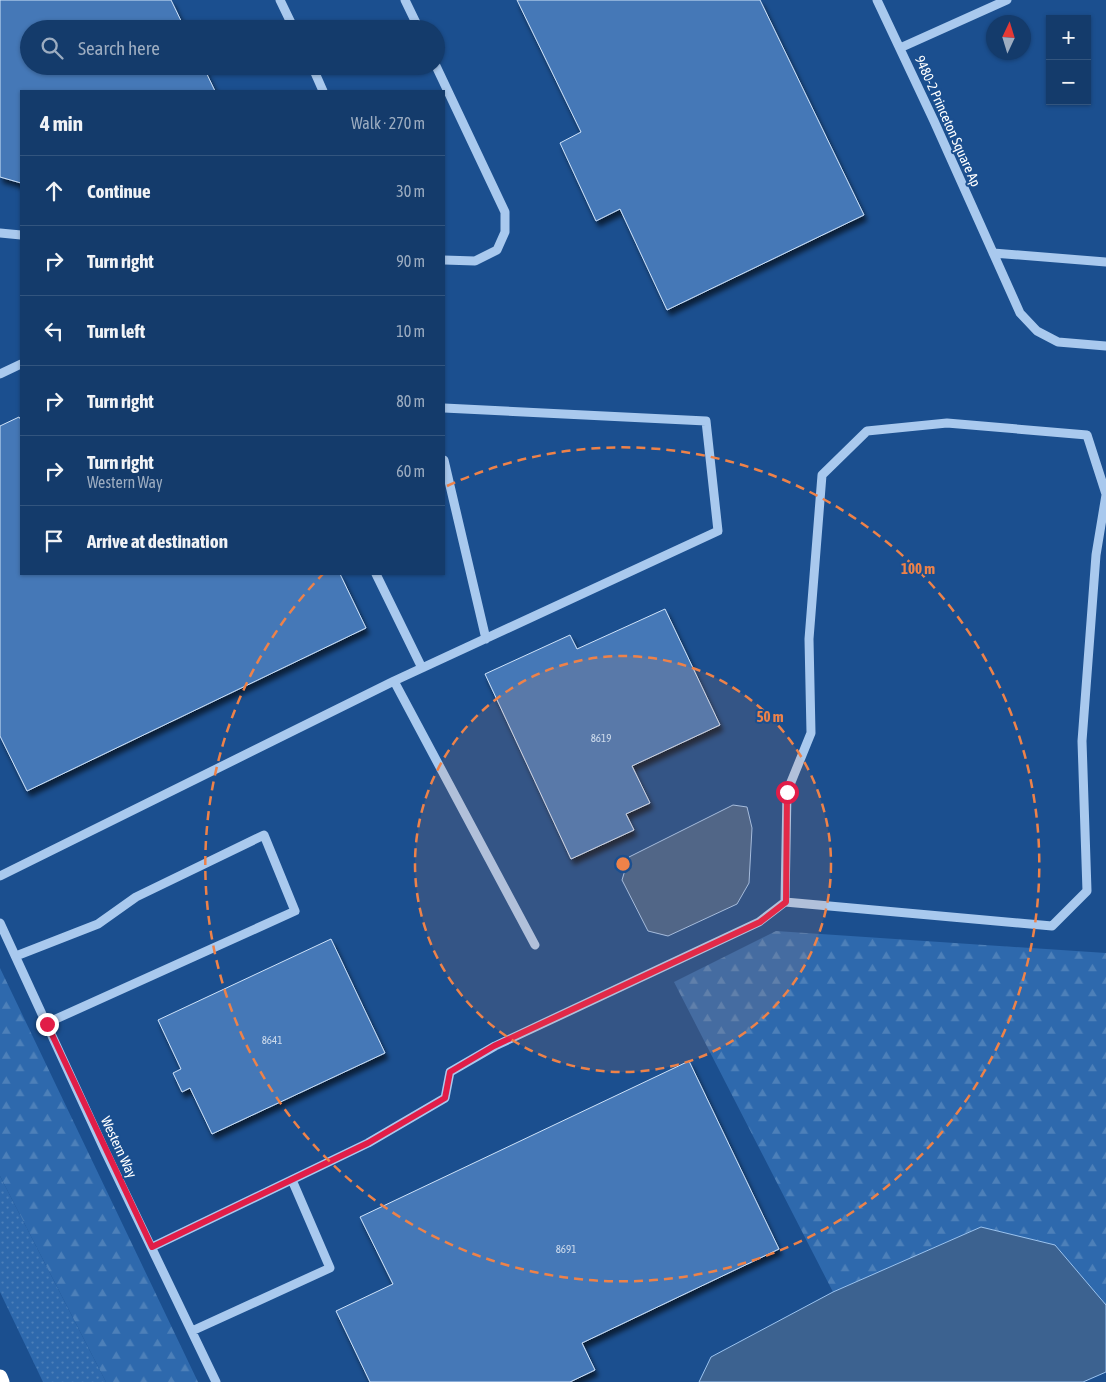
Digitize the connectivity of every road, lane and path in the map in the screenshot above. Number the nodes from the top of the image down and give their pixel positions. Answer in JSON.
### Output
{"nodes":[{"id":1,"x":280,"y":0,"type":"edge"},
{"id":2,"x":405,"y":0,"type":"edge"},
{"id":3,"x":877,"y":0,"type":"edge"},
{"id":4,"x":1007,"y":0,"type":"edge"},
{"id":5,"x":290,"y":20,"type":"edge"},
{"id":6,"x":415,"y":20,"type":"edge"},
{"id":7,"x":900,"y":48,"type":"junction"},
{"id":8,"x":316,"y":75,"type":"edge"},
{"id":9,"x":440,"y":75,"type":"edge"},
{"id":10,"x":323,"y":90,"type":"edge"},
{"id":11,"x":0,"y":233,"type":"edge"},
{"id":12,"x":20,"y":235,"type":"edge"},
{"id":13,"x":992,"y":253,"type":"junction"},
{"id":14,"x":445,"y":260,"type":"edge"},
{"id":15,"x":1106,"y":262,"type":"edge"},
{"id":16,"x":1106,"y":346,"type":"edge"},
{"id":17,"x":20,"y":364,"type":"edge"},
{"id":18,"x":0,"y":374,"type":"edge"},
{"id":19,"x":445,"y":408,"type":"edge"},
{"id":20,"x":445,"y":464,"type":"edge"},
{"id":21,"x":1106,"y":494,"type":"edge"},
{"id":22,"x":376,"y":575,"type":"edge"},
{"id":23,"x":486,"y":639,"type":"junction"},
{"id":24,"x":422,"y":668,"type":"junction"},
{"id":25,"x":394,"y":681,"type":"junction"},
{"id":26,"x":0,"y":876,"type":"edge"},
{"id":27,"x":786,"y":902,"type":"junction"},
{"id":28,"x":0,"y":923,"type":"edge"},
{"id":29,"x":534,"y":946,"type":"dead end"},
{"id":30,"x":16,"y":956,"type":"junction"},
{"id":31,"x":47,"y":1024,"type":"junction"},
{"id":32,"x":292,"y":1180,"type":"junction"},
{"id":33,"x":152,"y":1247,"type":"junction"},
{"id":34,"x":192,"y":1331,"type":"junction"},
{"id":35,"x":0,"y":1377,"type":"edge"},
{"id":36,"x":2,"y":1382,"type":"edge"},
{"id":37,"x":216,"y":1382,"type":"edge"}],
"edges":[{"from":1,"to":5,"type":"street"},
{"from":2,"to":6,"type":"street"},
{"from":3,"to":7,"type":"street","name":"9480-2 Princeton Square Ap"},
{"from":4,"to":7,"type":"street"},
{"from":7,"to":13,"type":"street","name":"9480-2 Princeton Square Ap"},
{"from":8,"to":10,"type":"street"},
{"from":9,"to":14,"type":"street"},
{"from":11,"to":12,"type":"street"},
{"from":13,"to":15,"type":"street"},
{"from":13,"to":16,"type":"street","name":"9480-2 Princeton Square Ap"},
{"from":17,"to":18,"type":"street"},
{"from":19,"to":23,"type":"street"},
{"from":20,"to":23,"type":"street"},
{"from":21,"to":27,"type":"street"},
{"from":21,"to":27,"type":"street"},
{"from":22,"to":24,"type":"street"},
{"from":23,"to":24,"type":"street"},
{"from":24,"to":25,"type":"street"},
{"from":25,"to":26,"type":"street"},
{"from":25,"to":29,"type":"street"},
{"from":27,"to":32,"type":"street"},
{"from":28,"to":30,"type":"street","name":"Western Way"},
{"from":30,"to":31,"type":"street","name":"Western Way"},
{"from":30,"to":31,"type":"street"},
{"from":31,"to":33,"type":"street","name":"Western Way"},
{"from":32,"to":33,"type":"street"},
{"from":32,"to":34,"type":"street"},
{"from":33,"to":34,"type":"street","name":"Western Way"},
{"from":34,"to":37,"type":"street","name":"Western Way"},
{"from":35,"to":36,"type":"highway"}]}
